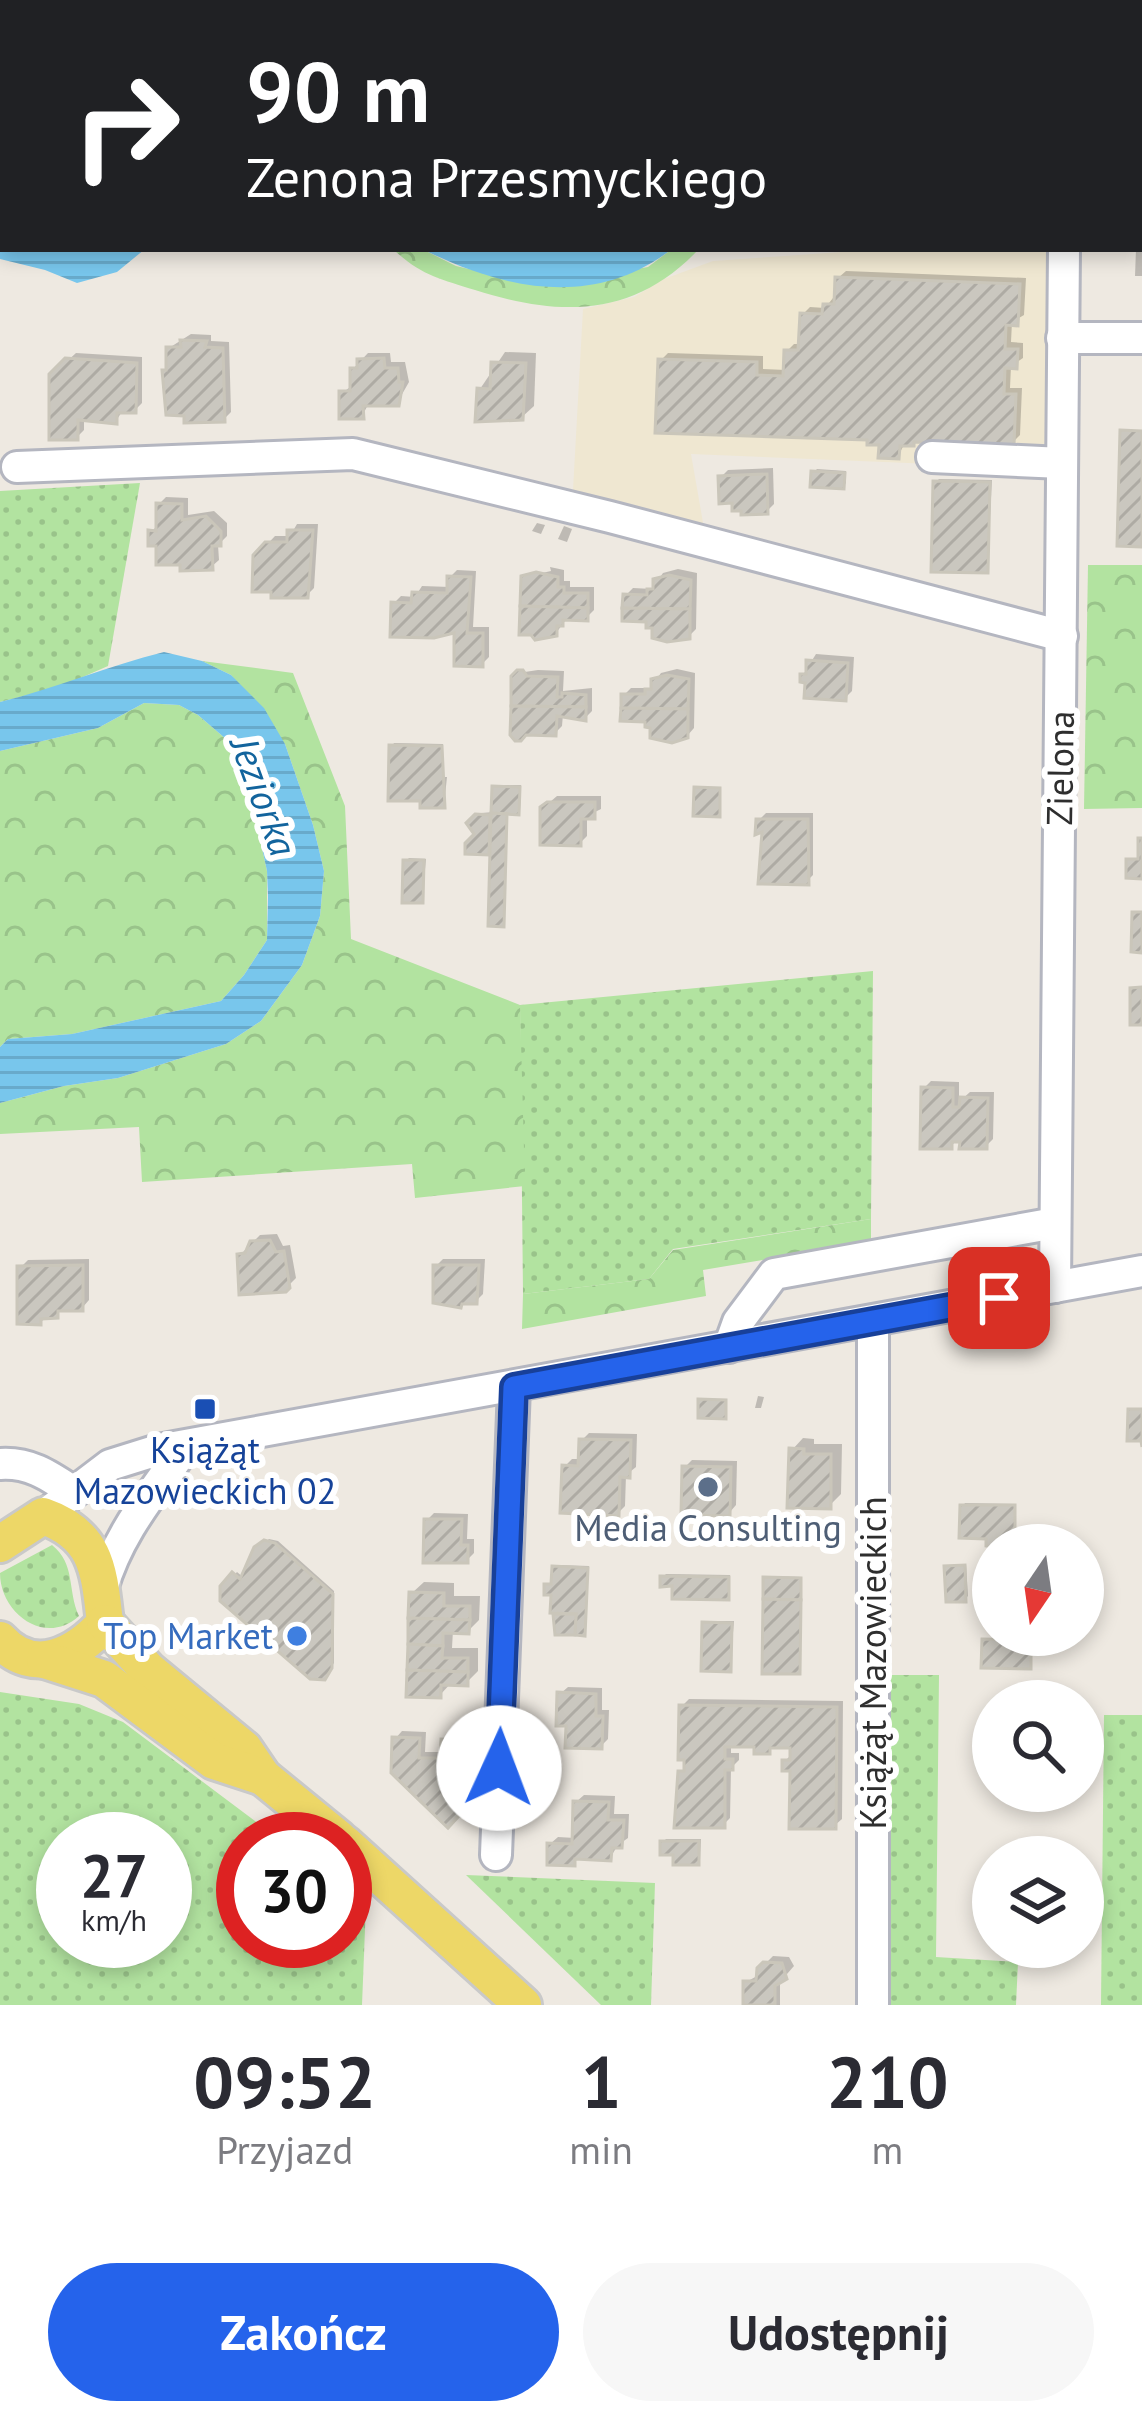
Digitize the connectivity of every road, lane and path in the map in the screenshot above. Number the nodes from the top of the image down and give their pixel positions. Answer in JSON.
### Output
{"nodes":[{"id":1,"x":1064,"y":252,"type":"edge"},
{"id":2,"x":1062,"y":338,"type":"junction"},
{"id":3,"x":1142,"y":338,"type":"edge"},
{"id":4,"x":932,"y":458,"type":"dead end"},
{"id":5,"x":1062,"y":463,"type":"junction"},
{"id":6,"x":17,"y":467,"type":"dead end"},
{"id":7,"x":1062,"y":636,"type":"junction"},
{"id":8,"x":1055,"y":1223,"type":"junction"},
{"id":9,"x":1142,"y":1271,"type":"edge"},
{"id":10,"x":1055,"y":1287,"type":"junction"},
{"id":11,"x":873,"y":1322,"type":"junction"},
{"id":12,"x":730,"y":1347,"type":"junction"},
{"id":13,"x":514,"y":1387,"type":"junction"},
{"id":14,"x":186,"y":1446,"type":"junction"},
{"id":15,"x":0,"y":1464,"type":"edge"},
{"id":16,"x":72,"y":1491,"type":"junction"},
{"id":17,"x":16,"y":1526,"type":"edge"},
{"id":18,"x":103,"y":1606,"type":"junction"},
{"id":19,"x":0,"y":1640,"type":"edge"},
{"id":20,"x":45,"y":1660,"type":"junction"},
{"id":21,"x":263,"y":1777,"type":"junction"},
{"id":22,"x":306,"y":1812,"type":"edge"},
{"id":23,"x":496,"y":1855,"type":"dead end"},
{"id":24,"x":372,"y":1869,"type":"edge"},
{"id":25,"x":523,"y":2005,"type":"edge"},
{"id":26,"x":873,"y":2005,"type":"edge"}],
"edges":[{"from":1,"to":2,"type":"street","name":"Zielona"},
{"from":2,"to":3,"type":"street"},
{"from":2,"to":5,"type":"street","name":"Zielona"},
{"from":4,"to":5,"type":"street"},
{"from":5,"to":7,"type":"street","name":"Zielona"},
{"from":6,"to":7,"type":"street"},
{"from":7,"to":8,"type":"street","name":"Zielona"},
{"from":8,"to":10,"type":"street","name":"Zielona"},
{"from":8,"to":12,"type":"street"},
{"from":9,"to":10,"type":"street"},
{"from":10,"to":11,"type":"street"},
{"from":11,"to":12,"type":"street"},
{"from":11,"to":26,"type":"street","name":"Książąt Mazowieckich"},
{"from":12,"to":13,"type":"street"},
{"from":13,"to":14,"type":"street"},
{"from":13,"to":23,"type":"street"},
{"from":14,"to":16,"type":"street"},
{"from":14,"to":18,"type":"street"},
{"from":15,"to":16,"type":"street"},
{"from":16,"to":17,"type":"street"},
{"from":17,"to":18,"type":"main road"},
{"from":18,"to":20,"type":"main road"},
{"from":18,"to":21,"type":"main road"},
{"from":19,"to":20,"type":"main road"},
{"from":20,"to":21,"type":"main road"},
{"from":21,"to":22,"type":"main road"},
{"from":24,"to":25,"type":"main road"}]}
